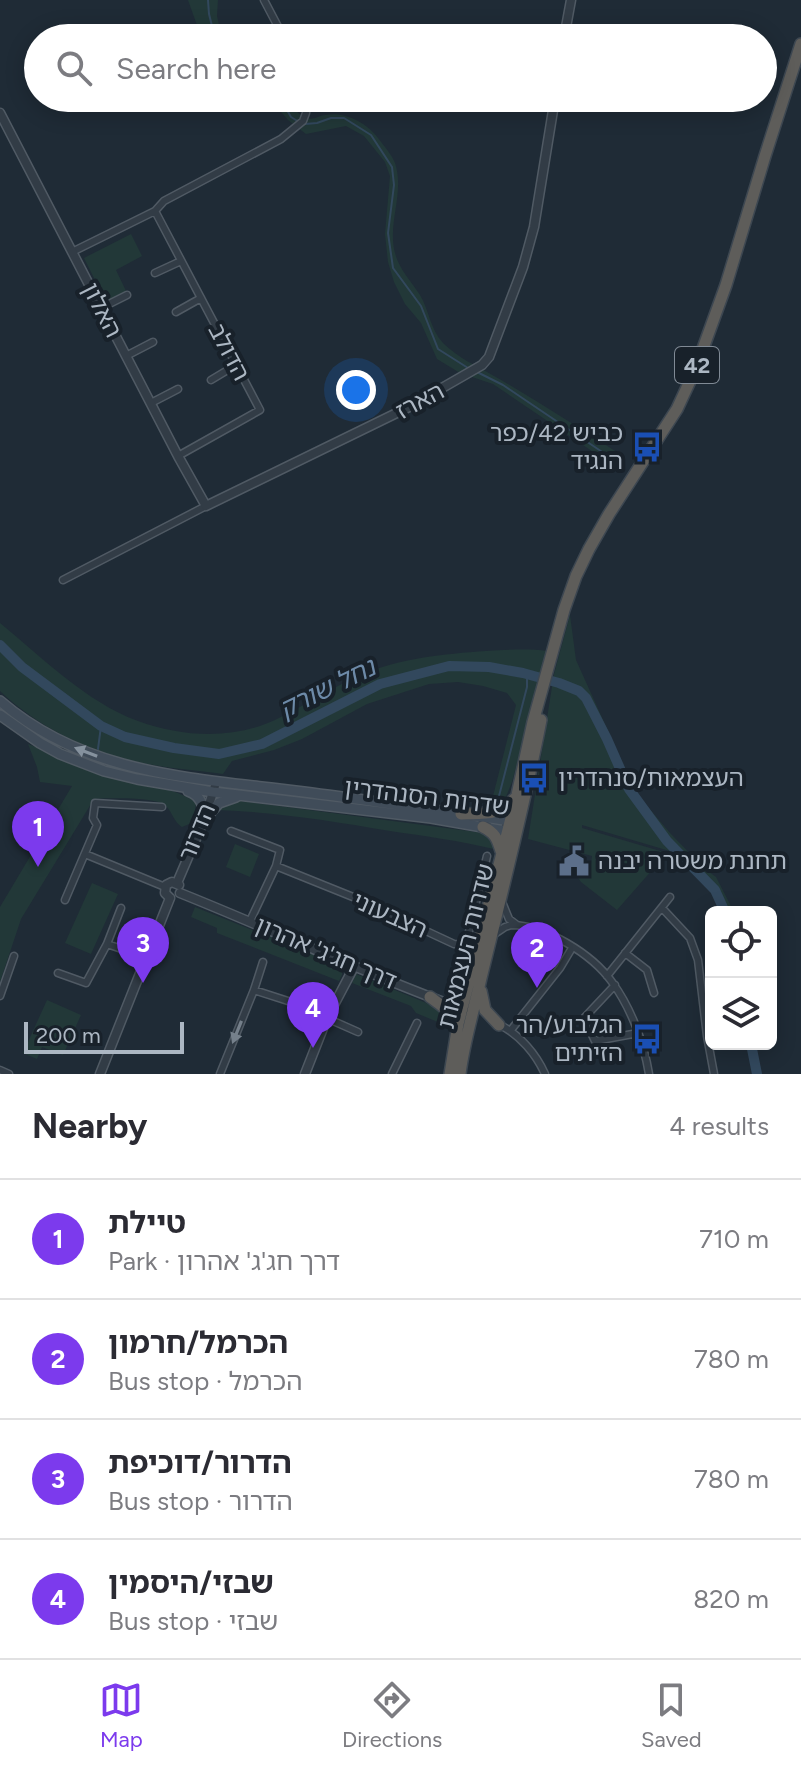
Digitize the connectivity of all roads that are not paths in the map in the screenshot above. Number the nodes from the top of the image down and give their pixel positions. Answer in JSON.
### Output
{"nodes":[{"id":1,"x":264,"y":0,"type":"edge"},
{"id":2,"x":571,"y":0,"type":"edge"},
{"id":3,"x":277,"y":24,"type":"edge"},
{"id":4,"x":567,"y":24,"type":"edge"},
{"id":5,"x":801,"y":44,"type":"edge"},
{"id":6,"x":305,"y":112,"type":"edge"},
{"id":7,"x":553,"y":112,"type":"edge"},
{"id":8,"x":0,"y":113,"type":"edge"},
{"id":9,"x":155,"y":211,"type":"junction"},
{"id":10,"x":72,"y":252,"type":"junction"},
{"id":11,"x":181,"y":261,"type":"junction"},
{"id":12,"x":155,"y":273,"type":"dead end"},
{"id":13,"x":127,"y":295,"type":"dead end"},
{"id":14,"x":201,"y":298,"type":"junction"},
{"id":15,"x":101,"y":308,"type":"junction"},
{"id":16,"x":176,"y":312,"type":"dead end"},
{"id":17,"x":153,"y":342,"type":"dead end"},
{"id":18,"x":126,"y":356,"type":"junction"},
{"id":19,"x":236,"y":365,"type":"junction"},
{"id":20,"x":211,"y":380,"type":"dead end"},
{"id":21,"x":178,"y":389,"type":"dead end"},
{"id":22,"x":151,"y":403,"type":"junction"},
{"id":23,"x":178,"y":456,"type":"junction"},
{"id":24,"x":206,"y":506,"type":"junction"},
{"id":25,"x":63,"y":580,"type":"dead end"},
{"id":26,"x":545,"y":684,"type":"junction"},
{"id":27,"x":0,"y":701,"type":"edge"},
{"id":28,"x":0,"y":715,"type":"edge"},
{"id":29,"x":170,"y":785,"type":"junction"},
{"id":30,"x":215,"y":787,"type":"junction"},
{"id":31,"x":517,"y":795,"type":"junction"},
{"id":32,"x":255,"y":796,"type":"junction"},
{"id":33,"x":162,"y":807,"type":"dead end"},
{"id":34,"x":461,"y":814,"type":"junction"},
{"id":35,"x":204,"y":820,"type":"junction"},
{"id":36,"x":483,"y":827,"type":"junction"},
{"id":37,"x":512,"y":828,"type":"junction"},
{"id":38,"x":231,"y":831,"type":"dead end"},
{"id":39,"x":85,"y":854,"type":"junction"},
{"id":40,"x":502,"y":855,"type":"junction"},
{"id":41,"x":487,"y":856,"type":"dead end"},
{"id":42,"x":276,"y":866,"type":"junction"},
{"id":43,"x":177,"y":883,"type":"junction"},
{"id":44,"x":165,"y":887,"type":"junction"},
{"id":45,"x":180,"y":893,"type":"junction"},
{"id":46,"x":500,"y":896,"type":"junction"},
{"id":47,"x":670,"y":897,"type":"dead end"},
{"id":48,"x":170,"y":898,"type":"junction"},
{"id":49,"x":65,"y":900,"type":"dead end"},
{"id":50,"x":121,"y":908,"type":"dead end"},
{"id":51,"x":662,"y":908,"type":"junction"},
{"id":52,"x":250,"y":921,"type":"junction"},
{"id":53,"x":517,"y":925,"type":"junction"},
{"id":54,"x":491,"y":937,"type":"junction"},
{"id":55,"x":107,"y":944,"type":"junction"},
{"id":56,"x":572,"y":948,"type":"junction"},
{"id":57,"x":625,"y":953,"type":"junction"},
{"id":58,"x":14,"y":956,"type":"dead end"},
{"id":59,"x":145,"y":957,"type":"junction"},
{"id":60,"x":263,"y":962,"type":"dead end"},
{"id":61,"x":354,"y":967,"type":"junction"},
{"id":62,"x":58,"y":973,"type":"dead end"},
{"id":63,"x":482,"y":976,"type":"junction"},
{"id":64,"x":607,"y":976,"type":"junction"},
{"id":65,"x":469,"y":985,"type":"junction"},
{"id":66,"x":615,"y":985,"type":"junction"},
{"id":67,"x":254,"y":990,"type":"junction"},
{"id":68,"x":654,"y":993,"type":"dead end"},
{"id":69,"x":0,"y":996,"type":"edge"},
{"id":70,"x":434,"y":998,"type":"junction"},
{"id":71,"x":467,"y":1011,"type":"junction"},
{"id":72,"x":327,"y":1018,"type":"junction"},
{"id":73,"x":417,"y":1023,"type":"dead end"},
{"id":74,"x":499,"y":1025,"type":"junction"},
{"id":75,"x":511,"y":1030,"type":"junction"},
{"id":76,"x":457,"y":1031,"type":"junction"},
{"id":77,"x":358,"y":1032,"type":"dead end"},
{"id":78,"x":638,"y":1033,"type":"junction"},
{"id":79,"x":0,"y":1070,"type":"edge"},
{"id":80,"x":9,"y":1074,"type":"edge"},
{"id":81,"x":100,"y":1074,"type":"edge"},
{"id":82,"x":220,"y":1074,"type":"edge"},
{"id":83,"x":305,"y":1074,"type":"edge"},
{"id":84,"x":392,"y":1074,"type":"edge"},
{"id":85,"x":450,"y":1074,"type":"edge"},
{"id":86,"x":460,"y":1074,"type":"edge"},
{"id":87,"x":545,"y":1074,"type":"edge"},
{"id":88,"x":649,"y":1074,"type":"edge"},
{"id":89,"x":714,"y":1074,"type":"edge"}],
"edges":[{"from":1,"to":3,"type":"street"},
{"from":2,"to":4,"type":"street"},
{"from":5,"to":26,"type":"highway","number":"42"},
{"from":6,"to":9,"type":"street"},
{"from":7,"to":24,"type":"street","name":"הארז"},
{"from":8,"to":10,"type":"street","name":"האלון"},
{"from":9,"to":10,"type":"street"},
{"from":9,"to":11,"type":"street","name":"הדולב"},
{"from":10,"to":15,"type":"street","name":"האלון"},
{"from":11,"to":12,"type":"street"},
{"from":11,"to":14,"type":"street","name":"הדולב"},
{"from":13,"to":15,"type":"street"},
{"from":14,"to":16,"type":"street"},
{"from":14,"to":19,"type":"street","name":"הדולב"},
{"from":15,"to":18,"type":"street","name":"האלון"},
{"from":17,"to":18,"type":"street"},
{"from":18,"to":22,"type":"street","name":"האלון"},
{"from":19,"to":20,"type":"street"},
{"from":19,"to":23,"type":"street","name":"הדולב"},
{"from":21,"to":22,"type":"street"},
{"from":22,"to":23,"type":"street","name":"האלון"},
{"from":23,"to":24,"type":"street","name":"האלון"},
{"from":24,"to":25,"type":"street","name":"הארז"},
{"from":26,"to":31,"type":"highway","number":"42"},
{"from":26,"to":37,"type":"highway","number":"42"},
{"from":30,"to":27,"type":"main road","name":"שדרות הסנהדרין","one_way":true},
{"from":28,"to":29,"type":"main road","name":"שדרות הסנהדרין"},
{"from":29,"to":30,"type":"main road","name":"שדרות הסנהדרין"},
{"from":29,"to":35,"type":"main road"},
{"from":30,"to":32,"type":"main road","name":"שדרות הסנהדרין"},
{"from":30,"to":34,"type":"main road","name":"שדרות הסנהדרין"},
{"from":30,"to":35,"type":"street","name":"הדרור"},
{"from":31,"to":34,"type":"highway"},
{"from":31,"to":37,"type":"highway","number":"42"},
{"from":32,"to":35,"type":"main road"},
{"from":32,"to":36,"type":"main road","name":"שדרות הסנהדרין"},
{"from":33,"to":39,"type":"street"},
{"from":34,"to":37,"type":"main road","name":"שדרות הסנהדרין"},
{"from":35,"to":43,"type":"street","name":"הדרור"},
{"from":36,"to":37,"type":"main road","name":"שדרות הסנהדרין"},
{"from":36,"to":40,"type":"highway"},
{"from":37,"to":40,"type":"highway","name":"שדרות העצמאות","number":"42"},
{"from":37,"to":46,"type":"highway","name":"שדרות העצמאות","number":"42"},
{"from":38,"to":42,"type":"street"},
{"from":39,"to":44,"type":"street"},
{"from":39,"to":49,"type":"street"},
{"from":40,"to":65,"type":"highway","name":"שדרות העצמאות","number":"42"},
{"from":41,"to":42,"type":"street","name":"הצבעוני"},
{"from":42,"to":52,"type":"street"},
{"from":43,"to":44,"type":"street"},
{"from":43,"to":45,"type":"street"},
{"from":44,"to":48,"type":"street"},
{"from":45,"to":48,"type":"street"},
{"from":45,"to":52,"type":"street","name":"דרך חג'ג' אהרון"},
{"from":46,"to":53,"type":"street"},
{"from":46,"to":54,"type":"highway","name":"שדרות העצמאות","number":"42"},
{"from":47,"to":51,"type":"street"},
{"from":48,"to":59,"type":"street"},
{"from":50,"to":55,"type":"street"},
{"from":51,"to":57,"type":"street"},
{"from":51,"to":89,"type":"street"},
{"from":52,"to":61,"type":"street","name":"דרך חג'ג' אהרון"},
{"from":53,"to":54,"type":"street"},
{"from":53,"to":56,"type":"street"},
{"from":54,"to":63,"type":"highway","name":"שדרות העצמאות","number":"42"},
{"from":55,"to":59,"type":"street"},
{"from":55,"to":62,"type":"street"},
{"from":56,"to":64,"type":"street"},
{"from":56,"to":75,"type":"street"},
{"from":57,"to":64,"type":"street"},
{"from":57,"to":68,"type":"street"},
{"from":58,"to":69,"type":"street"},
{"from":59,"to":81,"type":"street"},
{"from":60,"to":67,"type":"street"},
{"from":61,"to":70,"type":"street","name":"דרך חג'ג' אהרון"},
{"from":61,"to":72,"type":"street"},
{"from":63,"to":71,"type":"highway","name":"שדרות העצמאות","number":"42"},
{"from":63,"to":74,"type":"highway"},
{"from":64,"to":66,"type":"street"},
{"from":65,"to":70,"type":"highway"},
{"from":65,"to":71,"type":"highway","name":"שדרות העצמאות","number":"42"},
{"from":66,"to":78,"type":"street"},
{"from":66,"to":78,"type":"street"},
{"from":67,"to":72,"type":"street"},
{"from":67,"to":82,"type":"street","one_way":true},
{"from":70,"to":71,"type":"street","name":"דרך חג'ג' אהרון"},
{"from":70,"to":76,"type":"highway"},
{"from":71,"to":74,"type":"street"},
{"from":71,"to":76,"type":"highway","name":"שדרות העצמאות","number":"42"},
{"from":71,"to":86,"type":"highway","name":"שדרות העצמאות","number":"42"},
{"from":72,"to":77,"type":"street"},
{"from":72,"to":83,"type":"street"},
{"from":73,"to":84,"type":"street"},
{"from":74,"to":75,"type":"street"},
{"from":75,"to":87,"type":"street"},
{"from":76,"to":85,"type":"highway","name":"שדרות העצמאות","number":"42"},
{"from":78,"to":88,"type":"street"},
{"from":79,"to":80,"type":"street"}]}
